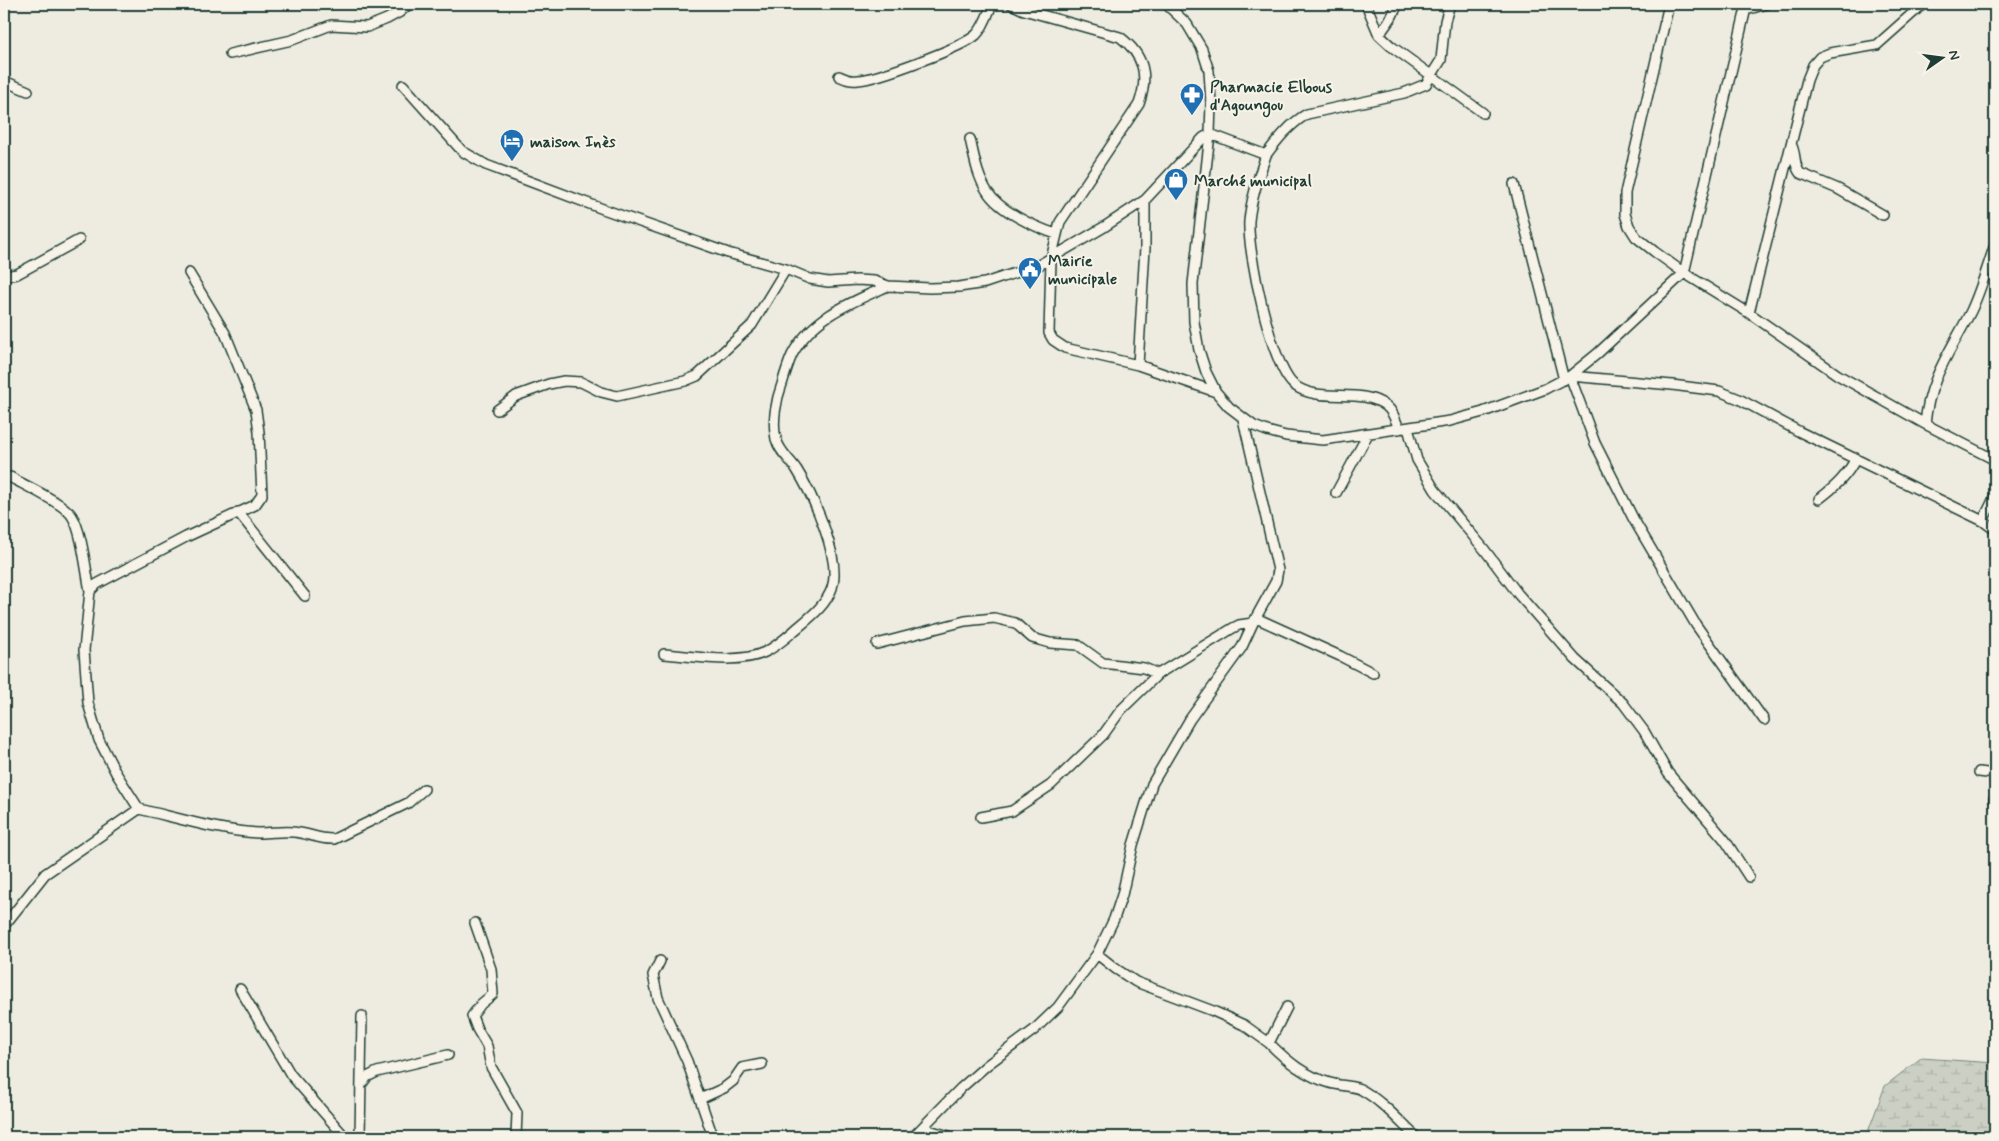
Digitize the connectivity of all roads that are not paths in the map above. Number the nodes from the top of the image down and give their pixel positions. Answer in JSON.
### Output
{"nodes":[{"id":1,"x":409,"y":4,"type":"edge"},
{"id":2,"x":992,"y":4,"type":"edge"},
{"id":3,"x":1012,"y":4,"type":"edge"},
{"id":4,"x":1166,"y":4,"type":"edge"},
{"id":5,"x":1366,"y":4,"type":"edge"},
{"id":6,"x":1398,"y":4,"type":"edge"},
{"id":7,"x":1450,"y":4,"type":"edge"},
{"id":8,"x":1669,"y":4,"type":"edge"},
{"id":9,"x":1766,"y":4,"type":"edge"},
{"id":10,"x":1923,"y":4,"type":"edge"},
{"id":11,"x":1747,"y":7,"type":"edge"},
{"id":12,"x":1379,"y":35,"type":"junction"},
{"id":13,"x":230,"y":54,"type":"dead end"},
{"id":14,"x":839,"y":76,"type":"dead end"},
{"id":15,"x":1432,"y":76,"type":"junction"},
{"id":16,"x":4,"y":81,"type":"edge"},
{"id":17,"x":404,"y":86,"type":"dead end"},
{"id":18,"x":28,"y":91,"type":"dead end"},
{"id":19,"x":1482,"y":113,"type":"dead end"},
{"id":20,"x":1210,"y":134,"type":"junction"},
{"id":21,"x":970,"y":139,"type":"dead end"},
{"id":22,"x":1791,"y":144,"type":"junction"},
{"id":23,"x":1266,"y":155,"type":"junction"},
{"id":24,"x":1514,"y":184,"type":"dead end"},
{"id":25,"x":1145,"y":200,"type":"junction"},
{"id":26,"x":1883,"y":215,"type":"dead end"},
{"id":27,"x":1056,"y":234,"type":"junction"},
{"id":28,"x":79,"y":240,"type":"dead end"},
{"id":29,"x":1995,"y":245,"type":"edge"},
{"id":30,"x":1051,"y":259,"type":"junction"},
{"id":31,"x":786,"y":269,"type":"junction"},
{"id":32,"x":189,"y":273,"type":"dead end"},
{"id":33,"x":1684,"y":274,"type":"junction"},
{"id":34,"x":4,"y":276,"type":"edge"},
{"id":35,"x":888,"y":286,"type":"junction"},
{"id":36,"x":1749,"y":313,"type":"junction"},
{"id":37,"x":1138,"y":365,"type":"junction"},
{"id":38,"x":1567,"y":378,"type":"junction"},
{"id":39,"x":1216,"y":392,"type":"junction"},
{"id":40,"x":497,"y":410,"type":"dead end"},
{"id":41,"x":1243,"y":419,"type":"junction"},
{"id":42,"x":1925,"y":424,"type":"junction"},
{"id":43,"x":1403,"y":429,"type":"junction"},
{"id":44,"x":1368,"y":434,"type":"junction"},
{"id":45,"x":1856,"y":458,"type":"junction"},
{"id":46,"x":1995,"y":460,"type":"edge"},
{"id":47,"x":10,"y":477,"type":"dead end"},
{"id":48,"x":1336,"y":493,"type":"dead end"},
{"id":49,"x":1995,"y":496,"type":"edge"},
{"id":50,"x":1819,"y":499,"type":"dead end"},
{"id":51,"x":238,"y":512,"type":"junction"},
{"id":52,"x":1983,"y":520,"type":"junction"},
{"id":53,"x":1995,"y":530,"type":"edge"},
{"id":54,"x":90,"y":590,"type":"junction"},
{"id":55,"x":305,"y":596,"type":"dead end"},
{"id":56,"x":1255,"y":621,"type":"junction"},
{"id":57,"x":877,"y":644,"type":"dead end"},
{"id":58,"x":664,"y":654,"type":"dead end"},
{"id":59,"x":1373,"y":672,"type":"dead end"},
{"id":60,"x":1158,"y":674,"type":"junction"},
{"id":61,"x":1764,"y":720,"type":"dead end"},
{"id":62,"x":1980,"y":772,"type":"dead end"},
{"id":63,"x":1995,"y":774,"type":"edge"},
{"id":64,"x":424,"y":789,"type":"dead end"},
{"id":65,"x":139,"y":808,"type":"junction"},
{"id":66,"x":981,"y":817,"type":"dead end"},
{"id":67,"x":1749,"y":877,"type":"dead end"},
{"id":68,"x":475,"y":923,"type":"dead end"},
{"id":69,"x":4,"y":924,"type":"edge"},
{"id":70,"x":1097,"y":954,"type":"junction"},
{"id":71,"x":660,"y":961,"type":"dead end"},
{"id":72,"x":240,"y":989,"type":"dead end"},
{"id":73,"x":1287,"y":1007,"type":"dead end"},
{"id":74,"x":362,"y":1016,"type":"dead end"},
{"id":75,"x":1269,"y":1043,"type":"junction"},
{"id":76,"x":448,"y":1054,"type":"dead end"},
{"id":77,"x":762,"y":1064,"type":"dead end"},
{"id":78,"x":361,"y":1084,"type":"junction"},
{"id":79,"x":700,"y":1099,"type":"junction"},
{"id":80,"x":922,"y":1128,"type":"junction"},
{"id":81,"x":345,"y":1137,"type":"edge"},
{"id":82,"x":360,"y":1137,"type":"edge"},
{"id":83,"x":516,"y":1137,"type":"edge"},
{"id":84,"x":713,"y":1137,"type":"edge"},
{"id":85,"x":913,"y":1137,"type":"edge"},
{"id":86,"x":952,"y":1137,"type":"edge"},
{"id":87,"x":1416,"y":1137,"type":"edge"}],
"edges":[{"from":1,"to":13,"type":"street"},
{"from":2,"to":14,"type":"street"},
{"from":3,"to":27,"type":"street"},
{"from":4,"to":20,"type":"street"},
{"from":5,"to":12,"type":"street"},
{"from":6,"to":12,"type":"street"},
{"from":7,"to":15,"type":"street"},
{"from":8,"to":33,"type":"street"},
{"from":9,"to":11,"type":"street"},
{"from":10,"to":22,"type":"street"},
{"from":11,"to":33,"type":"street"},
{"from":12,"to":15,"type":"street"},
{"from":15,"to":19,"type":"street"},
{"from":15,"to":23,"type":"street"},
{"from":16,"to":18,"type":"street"},
{"from":17,"to":31,"type":"street"},
{"from":20,"to":23,"type":"street"},
{"from":20,"to":25,"type":"street"},
{"from":20,"to":39,"type":"street"},
{"from":21,"to":27,"type":"street"},
{"from":22,"to":26,"type":"street"},
{"from":22,"to":36,"type":"street"},
{"from":23,"to":43,"type":"street"},
{"from":24,"to":38,"type":"street"},
{"from":25,"to":30,"type":"street"},
{"from":25,"to":37,"type":"street"},
{"from":27,"to":30,"type":"street"},
{"from":28,"to":34,"type":"street"},
{"from":29,"to":42,"type":"street"},
{"from":30,"to":35,"type":"street"},
{"from":30,"to":37,"type":"street"},
{"from":31,"to":35,"type":"street"},
{"from":31,"to":40,"type":"street"},
{"from":32,"to":51,"type":"street"},
{"from":33,"to":36,"type":"street"},
{"from":33,"to":38,"type":"street"},
{"from":35,"to":58,"type":"street"},
{"from":36,"to":42,"type":"street"},
{"from":37,"to":39,"type":"street"},
{"from":38,"to":43,"type":"street"},
{"from":38,"to":45,"type":"street"},
{"from":38,"to":61,"type":"street"},
{"from":39,"to":41,"type":"street"},
{"from":41,"to":44,"type":"street"},
{"from":41,"to":56,"type":"street"},
{"from":42,"to":46,"type":"street"},
{"from":43,"to":44,"type":"street"},
{"from":43,"to":67,"type":"street"},
{"from":44,"to":48,"type":"street"},
{"from":45,"to":50,"type":"street"},
{"from":45,"to":52,"type":"street"},
{"from":47,"to":54,"type":"street"},
{"from":49,"to":52,"type":"street"},
{"from":51,"to":54,"type":"street"},
{"from":51,"to":55,"type":"street"},
{"from":52,"to":53,"type":"street"},
{"from":54,"to":65,"type":"street"},
{"from":56,"to":59,"type":"street"},
{"from":56,"to":60,"type":"street"},
{"from":56,"to":70,"type":"street"},
{"from":57,"to":60,"type":"street"},
{"from":60,"to":66,"type":"street"},
{"from":62,"to":63,"type":"street"},
{"from":64,"to":65,"type":"street"},
{"from":65,"to":69,"type":"street"},
{"from":68,"to":83,"type":"street"},
{"from":70,"to":75,"type":"street"},
{"from":70,"to":80,"type":"street"},
{"from":71,"to":79,"type":"street"},
{"from":72,"to":81,"type":"street"},
{"from":73,"to":75,"type":"street"},
{"from":74,"to":78,"type":"street"},
{"from":75,"to":87,"type":"street"},
{"from":76,"to":78,"type":"street"},
{"from":77,"to":79,"type":"street"},
{"from":78,"to":82,"type":"street"},
{"from":79,"to":84,"type":"street"},
{"from":80,"to":85,"type":"street"},
{"from":80,"to":86,"type":"street"}]}
